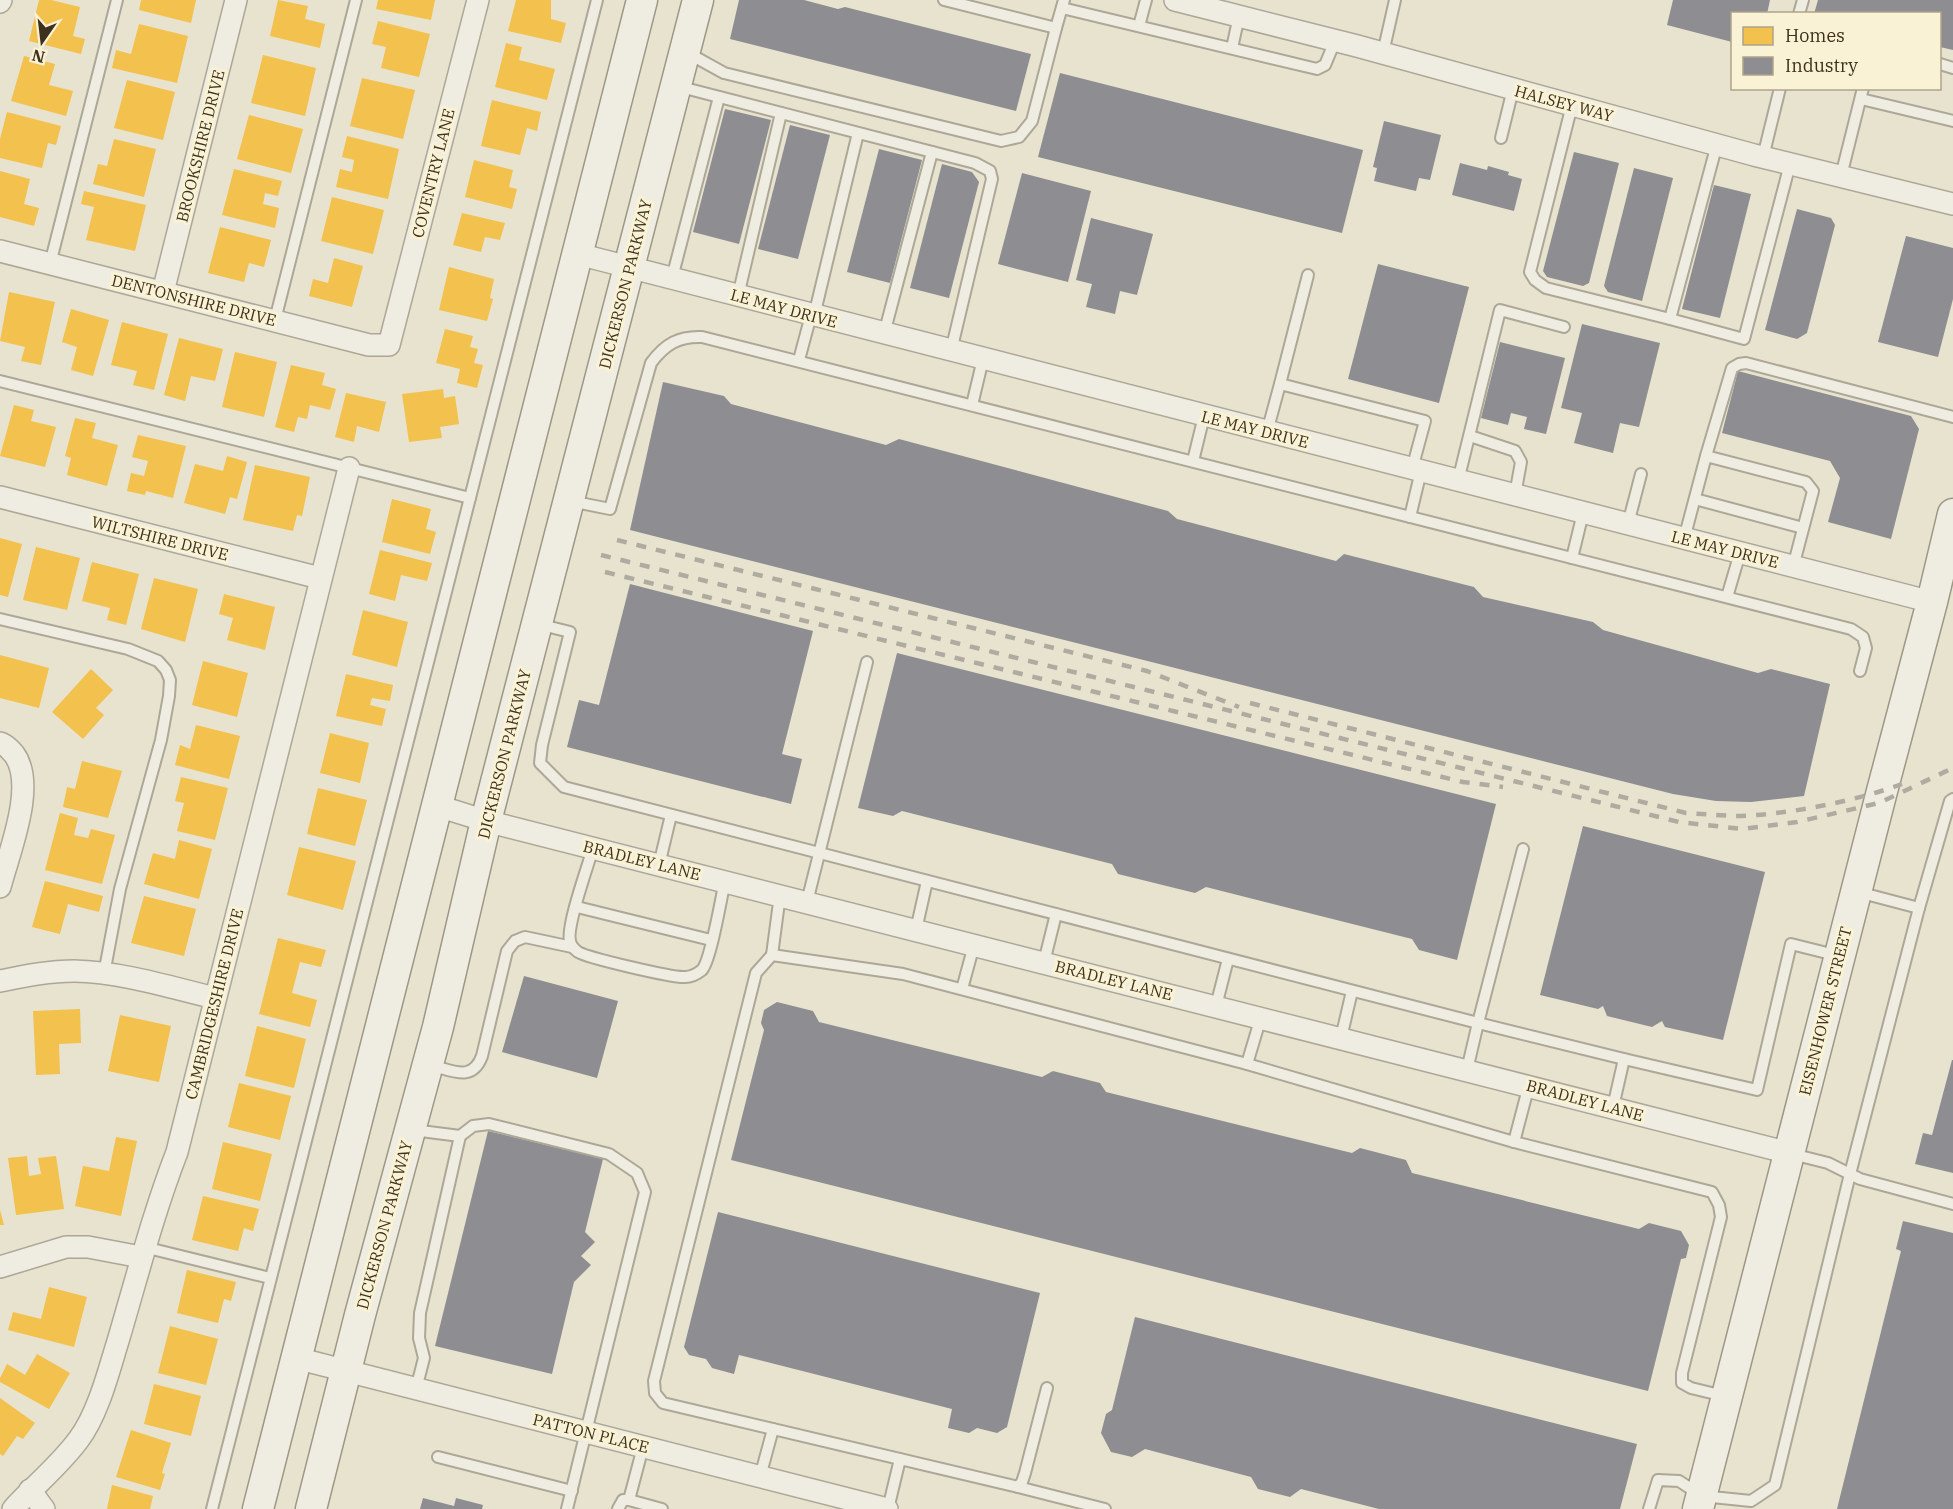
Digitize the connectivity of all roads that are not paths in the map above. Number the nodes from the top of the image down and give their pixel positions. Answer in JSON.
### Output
{"nodes":[{"id":1,"x":117,"y":0,"type":"edge"},
{"id":2,"x":236,"y":0,"type":"edge"},
{"id":3,"x":356,"y":0,"type":"edge"},
{"id":4,"x":477,"y":0,"type":"edge"},
{"id":5,"x":597,"y":0,"type":"edge"},
{"id":6,"x":642,"y":0,"type":"edge"},
{"id":7,"x":698,"y":0,"type":"edge"},
{"id":8,"x":944,"y":0,"type":"edge"},
{"id":9,"x":1146,"y":0,"type":"edge"},
{"id":10,"x":1175,"y":0,"type":"edge"},
{"id":11,"x":1395,"y":0,"type":"edge"},
{"id":12,"x":1063,"y":4,"type":"edge"},
{"id":13,"x":1235,"y":10,"type":"edge"},
{"id":14,"x":1139,"y":26,"type":"junction"},
{"id":15,"x":1056,"y":28,"type":"junction"},
{"id":16,"x":1335,"y":41,"type":"junction"},
{"id":17,"x":1232,"y":48,"type":"junction"},
{"id":18,"x":685,"y":51,"type":"junction"},
{"id":19,"x":1383,"y":53,"type":"junction"},
{"id":20,"x":676,"y":86,"type":"junction"},
{"id":21,"x":1513,"y":89,"type":"junction"},
{"id":22,"x":1780,"y":90,"type":"edge"},
{"id":23,"x":1862,"y":94,"type":"edge"},
{"id":24,"x":719,"y":97,"type":"junction"},
{"id":25,"x":1572,"y":105,"type":"junction"},
{"id":26,"x":781,"y":113,"type":"junction"},
{"id":27,"x":1953,"y":121,"type":"edge"},
{"id":28,"x":858,"y":133,"type":"junction"},
{"id":29,"x":1501,"y":138,"type":"dead end"},
{"id":30,"x":1717,"y":144,"type":"junction"},
{"id":31,"x":932,"y":152,"type":"junction"},
{"id":32,"x":1763,"y":157,"type":"junction"},
{"id":33,"x":1790,"y":164,"type":"junction"},
{"id":34,"x":1841,"y":176,"type":"junction"},
{"id":35,"x":1953,"y":204,"type":"edge"},
{"id":36,"x":0,"y":251,"type":"edge"},
{"id":37,"x":578,"y":254,"type":"junction"},
{"id":38,"x":50,"y":264,"type":"junction"},
{"id":39,"x":630,"y":267,"type":"junction"},
{"id":40,"x":1308,"y":275,"type":"dead end"},
{"id":41,"x":672,"y":278,"type":"junction"},
{"id":42,"x":163,"y":292,"type":"junction"},
{"id":43,"x":738,"y":296,"type":"junction"},
{"id":44,"x":812,"y":315,"type":"junction"},
{"id":45,"x":1670,"y":319,"type":"junction"},
{"id":46,"x":275,"y":320,"type":"junction"},
{"id":47,"x":1564,"y":327,"type":"dead end"},
{"id":48,"x":884,"y":334,"type":"junction"},
{"id":49,"x":389,"y":345,"type":"joint"},
{"id":50,"x":951,"y":351,"type":"junction"},
{"id":51,"x":983,"y":359,"type":"junction"},
{"id":52,"x":799,"y":360,"type":"junction"},
{"id":53,"x":0,"y":381,"type":"edge"},
{"id":54,"x":1280,"y":384,"type":"junction"},
{"id":55,"x":972,"y":405,"type":"junction"},
{"id":56,"x":1204,"y":416,"type":"junction"},
{"id":57,"x":1953,"y":417,"type":"edge"},
{"id":58,"x":1267,"y":432,"type":"junction"},
{"id":59,"x":1470,"y":436,"type":"junction"},
{"id":60,"x":1706,"y":456,"type":"junction"},
{"id":61,"x":1193,"y":461,"type":"junction"},
{"id":62,"x":349,"y":468,"type":"junction"},
{"id":63,"x":1417,"y":470,"type":"junction"},
{"id":64,"x":1641,"y":474,"type":"dead end"},
{"id":65,"x":1458,"y":481,"type":"junction"},
{"id":66,"x":1515,"y":495,"type":"junction"},
{"id":67,"x":0,"y":497,"type":"edge"},
{"id":68,"x":470,"y":498,"type":"junction"},
{"id":69,"x":1695,"y":499,"type":"junction"},
{"id":70,"x":569,"y":501,"type":"junction"},
{"id":71,"x":1583,"y":513,"type":"junction"},
{"id":72,"x":1953,"y":514,"type":"edge"},
{"id":73,"x":1410,"y":517,"type":"junction"},
{"id":74,"x":1628,"y":524,"type":"junction"},
{"id":75,"x":1803,"y":528,"type":"junction"},
{"id":76,"x":1684,"y":539,"type":"junction"},
{"id":77,"x":1740,"y":553,"type":"junction"},
{"id":78,"x":1572,"y":558,"type":"junction"},
{"id":79,"x":1793,"y":567,"type":"junction"},
{"id":80,"x":320,"y":578,"type":"junction"},
{"id":81,"x":1727,"y":597,"type":"junction"},
{"id":82,"x":1932,"y":602,"type":"junction"},
{"id":83,"x":0,"y":619,"type":"edge"},
{"id":84,"x":537,"y":624,"type":"junction"},
{"id":85,"x":867,"y":662,"type":"dead end"},
{"id":86,"x":1860,"y":671,"type":"dead end"},
{"id":87,"x":0,"y":743,"type":"edge"},
{"id":88,"x":1953,"y":799,"type":"edge"},
{"id":89,"x":438,"y":806,"type":"junction"},
{"id":90,"x":671,"y":815,"type":"junction"},
{"id":91,"x":486,"y":821,"type":"junction"},
{"id":92,"x":593,"y":848,"type":"junction"},
{"id":93,"x":1523,"y":849,"type":"dead end"},
{"id":94,"x":818,"y":854,"type":"junction"},
{"id":95,"x":659,"y":865,"type":"junction"},
{"id":96,"x":724,"y":881,"type":"junction"},
{"id":97,"x":927,"y":881,"type":"junction"},
{"id":98,"x":0,"y":887,"type":"edge"},
{"id":99,"x":1856,"y":891,"type":"junction"},
{"id":100,"x":780,"y":895,"type":"junction"},
{"id":101,"x":807,"y":902,"type":"junction"},
{"id":102,"x":577,"y":907,"type":"junction"},
{"id":103,"x":1919,"y":908,"type":"junction"},
{"id":104,"x":1056,"y":914,"type":"junction"},
{"id":105,"x":916,"y":930,"type":"junction"},
{"id":106,"x":711,"y":940,"type":"junction"},
{"id":107,"x":974,"y":945,"type":"junction"},
{"id":108,"x":573,"y":947,"type":"junction"},
{"id":109,"x":772,"y":955,"type":"junction"},
{"id":110,"x":1839,"y":956,"type":"junction"},
{"id":111,"x":1228,"y":959,"type":"junction"},
{"id":112,"x":1044,"y":962,"type":"junction"},
{"id":113,"x":104,"y":974,"type":"junction"},
{"id":114,"x":0,"y":981,"type":"edge"},
{"id":115,"x":962,"y":989,"type":"junction"},
{"id":116,"x":1352,"y":990,"type":"junction"},
{"id":117,"x":215,"y":998,"type":"junction"},
{"id":118,"x":1216,"y":1006,"type":"junction"},
{"id":119,"x":1261,"y":1017,"type":"junction"},
{"id":120,"x":1478,"y":1023,"type":"junction"},
{"id":121,"x":1341,"y":1038,"type":"junction"},
{"id":122,"x":1624,"y":1059,"type":"junction"},
{"id":123,"x":428,"y":1064,"type":"junction"},
{"id":124,"x":1247,"y":1064,"type":"junction"},
{"id":125,"x":1467,"y":1070,"type":"junction"},
{"id":126,"x":1529,"y":1085,"type":"junction"},
{"id":127,"x":1613,"y":1107,"type":"junction"},
{"id":128,"x":410,"y":1129,"type":"junction"},
{"id":129,"x":460,"y":1136,"type":"junction"},
{"id":130,"x":1514,"y":1142,"type":"junction"},
{"id":131,"x":1789,"y":1153,"type":"junction"},
{"id":132,"x":1850,"y":1174,"type":"junction"},
{"id":133,"x":1953,"y":1204,"type":"edge"},
{"id":134,"x":142,"y":1252,"type":"junction"},
{"id":135,"x":0,"y":1267,"type":"edge"},
{"id":136,"x":270,"y":1278,"type":"junction"},
{"id":137,"x":296,"y":1358,"type":"junction"},
{"id":138,"x":346,"y":1371,"type":"junction"},
{"id":139,"x":1047,"y":1388,"type":"dead end"},
{"id":140,"x":416,"y":1389,"type":"junction"},
{"id":141,"x":1727,"y":1396,"type":"junction"},
{"id":142,"x":772,"y":1429,"type":"junction"},
{"id":143,"x":587,"y":1432,"type":"junction"},
{"id":144,"x":643,"y":1447,"type":"junction"},
{"id":145,"x":438,"y":1456,"type":"dead end"},
{"id":146,"x":900,"y":1459,"type":"junction"},
{"id":147,"x":760,"y":1477,"type":"junction"},
{"id":148,"x":1018,"y":1487,"type":"junction"},
{"id":149,"x":30,"y":1490,"type":"junction"},
{"id":150,"x":572,"y":1491,"type":"junction"},
{"id":151,"x":628,"y":1500,"type":"junction"},
{"id":152,"x":833,"y":1502,"type":"edge"},
{"id":153,"x":1700,"y":1503,"type":"edge"},
{"id":154,"x":1750,"y":1505,"type":"edge"},
{"id":155,"x":13,"y":1509,"type":"edge"},
{"id":156,"x":44,"y":1509,"type":"edge"},
{"id":157,"x":212,"y":1509,"type":"edge"},
{"id":158,"x":258,"y":1509,"type":"edge"},
{"id":159,"x":311,"y":1509,"type":"edge"},
{"id":160,"x":567,"y":1509,"type":"edge"},
{"id":161,"x":618,"y":1509,"type":"edge"},
{"id":162,"x":662,"y":1509,"type":"edge"},
{"id":163,"x":887,"y":1509,"type":"edge"},
{"id":164,"x":1105,"y":1509,"type":"edge"},
{"id":165,"x":1649,"y":1509,"type":"edge"}],
"edges":[{"from":1,"to":38,"type":"lane"},
{"from":2,"to":42,"type":"street","name":"BROOKSHIRE DRIVE"},
{"from":3,"to":46,"type":"lane"},
{"from":4,"to":49,"type":"street","name":"COVENTRY LANE"},
{"from":5,"to":68,"type":"lane"},
{"from":6,"to":37,"type":"main road"},
{"from":7,"to":18,"type":"main road","name":"DICKERSON PARKWAY"},
{"from":8,"to":15,"type":"lane"},
{"from":9,"to":14,"type":"lane"},
{"from":10,"to":13,"type":"street","name":"HALSEY WAY"},
{"from":11,"to":19,"type":"lane"},
{"from":12,"to":14,"type":"lane"},
{"from":12,"to":15,"type":"lane"},
{"from":13,"to":16,"type":"street","name":"HALSEY WAY"},
{"from":13,"to":17,"type":"lane"},
{"from":14,"to":17,"type":"lane"},
{"from":15,"to":18,"type":"lane"},
{"from":16,"to":17,"type":"lane"},
{"from":16,"to":19,"type":"street","name":"HALSEY WAY"},
{"from":18,"to":20,"type":"main road","name":"DICKERSON PARKWAY"},
{"from":19,"to":21,"type":"street","name":"HALSEY WAY"},
{"from":20,"to":24,"type":"lane"},
{"from":20,"to":39,"type":"main road","name":"DICKERSON PARKWAY"},
{"from":21,"to":25,"type":"street","name":"HALSEY WAY"},
{"from":21,"to":29,"type":"lane"},
{"from":22,"to":32,"type":"lane"},
{"from":23,"to":27,"type":"lane"},
{"from":23,"to":34,"type":"lane"},
{"from":24,"to":26,"type":"lane"},
{"from":24,"to":41,"type":"lane"},
{"from":25,"to":30,"type":"street","name":"HALSEY WAY"},
{"from":25,"to":45,"type":"lane"},
{"from":26,"to":28,"type":"lane"},
{"from":26,"to":43,"type":"lane"},
{"from":28,"to":31,"type":"lane"},
{"from":28,"to":44,"type":"lane"},
{"from":30,"to":32,"type":"street","name":"HALSEY WAY"},
{"from":30,"to":45,"type":"lane"},
{"from":31,"to":48,"type":"lane"},
{"from":31,"to":50,"type":"lane"},
{"from":32,"to":33,"type":"street","name":"HALSEY WAY"},
{"from":33,"to":34,"type":"street","name":"HALSEY WAY"},
{"from":33,"to":45,"type":"lane"},
{"from":34,"to":35,"type":"street","name":"HALSEY WAY"},
{"from":36,"to":38,"type":"street","name":"DENTONSHIRE DRIVE"},
{"from":37,"to":39,"type":"street","name":"LE MAY DRIVE"},
{"from":37,"to":89,"type":"main road"},
{"from":38,"to":42,"type":"street","name":"DENTONSHIRE DRIVE"},
{"from":39,"to":41,"type":"street","name":"LE MAY DRIVE"},
{"from":39,"to":70,"type":"main road","name":"DICKERSON PARKWAY"},
{"from":40,"to":54,"type":"lane"},
{"from":41,"to":43,"type":"street","name":"LE MAY DRIVE"},
{"from":42,"to":46,"type":"street","name":"DENTONSHIRE DRIVE"},
{"from":43,"to":44,"type":"street","name":"LE MAY DRIVE"},
{"from":44,"to":48,"type":"street","name":"LE MAY DRIVE"},
{"from":44,"to":52,"type":"lane"},
{"from":46,"to":49,"type":"street","name":"DENTONSHIRE DRIVE"},
{"from":47,"to":59,"type":"lane"},
{"from":48,"to":50,"type":"street","name":"LE MAY DRIVE"},
{"from":50,"to":51,"type":"street","name":"LE MAY DRIVE"},
{"from":51,"to":55,"type":"lane"},
{"from":51,"to":56,"type":"street","name":"LE MAY DRIVE"},
{"from":52,"to":55,"type":"lane"},
{"from":52,"to":70,"type":"lane"},
{"from":53,"to":62,"type":"lane"},
{"from":54,"to":58,"type":"lane"},
{"from":54,"to":63,"type":"lane"},
{"from":55,"to":61,"type":"lane"},
{"from":56,"to":58,"type":"street","name":"LE MAY DRIVE"},
{"from":56,"to":61,"type":"lane"},
{"from":57,"to":60,"type":"lane"},
{"from":58,"to":63,"type":"street","name":"LE MAY DRIVE"},
{"from":59,"to":65,"type":"lane"},
{"from":59,"to":66,"type":"lane"},
{"from":60,"to":69,"type":"lane"},
{"from":60,"to":75,"type":"lane"},
{"from":61,"to":73,"type":"lane"},
{"from":62,"to":68,"type":"lane"},
{"from":62,"to":80,"type":"street","name":"CAMBRIDGESHIRE DRIVE"},
{"from":63,"to":65,"type":"street","name":"LE MAY DRIVE"},
{"from":63,"to":73,"type":"lane"},
{"from":64,"to":74,"type":"lane"},
{"from":65,"to":66,"type":"street","name":"LE MAY DRIVE"},
{"from":66,"to":71,"type":"street","name":"LE MAY DRIVE"},
{"from":67,"to":80,"type":"street","name":"WILTSHIRE DRIVE"},
{"from":68,"to":136,"type":"lane"},
{"from":69,"to":75,"type":"lane"},
{"from":69,"to":76,"type":"lane"},
{"from":70,"to":84,"type":"main road","name":"DICKERSON PARKWAY"},
{"from":71,"to":74,"type":"street","name":"LE MAY DRIVE"},
{"from":71,"to":78,"type":"lane"},
{"from":72,"to":82,"type":"main road","name":"EISENHOWER STREET"},
{"from":73,"to":78,"type":"lane"},
{"from":74,"to":76,"type":"street","name":"LE MAY DRIVE"},
{"from":75,"to":79,"type":"lane"},
{"from":76,"to":77,"type":"street","name":"LE MAY DRIVE"},
{"from":77,"to":79,"type":"street","name":"LE MAY DRIVE"},
{"from":77,"to":81,"type":"lane"},
{"from":78,"to":81,"type":"lane"},
{"from":79,"to":82,"type":"street","name":"LE MAY DRIVE"},
{"from":80,"to":117,"type":"street","name":"CAMBRIDGESHIRE DRIVE"},
{"from":81,"to":86,"type":"lane"},
{"from":82,"to":99,"type":"main road","name":"EISENHOWER STREET"},
{"from":83,"to":113,"type":"lane"},
{"from":84,"to":90,"type":"lane"},
{"from":84,"to":91,"type":"main road","name":"DICKERSON PARKWAY"},
{"from":85,"to":94,"type":"lane"},
{"from":87,"to":98,"type":"street"},
{"from":88,"to":103,"type":"lane"},
{"from":89,"to":91,"type":"street","name":"BRADLEY LANE"},
{"from":89,"to":137,"type":"main road"},
{"from":90,"to":94,"type":"lane"},
{"from":90,"to":95,"type":"lane"},
{"from":91,"to":92,"type":"street","name":"BRADLEY LANE"},
{"from":91,"to":123,"type":"main road","name":"DICKERSON PARKWAY"},
{"from":92,"to":95,"type":"street","name":"BRADLEY LANE"},
{"from":92,"to":102,"type":"lane"},
{"from":93,"to":120,"type":"lane"},
{"from":94,"to":97,"type":"lane"},
{"from":94,"to":101,"type":"lane"},
{"from":95,"to":96,"type":"street","name":"BRADLEY LANE"},
{"from":96,"to":100,"type":"street","name":"BRADLEY LANE"},
{"from":96,"to":106,"type":"lane"},
{"from":97,"to":104,"type":"lane"},
{"from":97,"to":105,"type":"lane"},
{"from":99,"to":103,"type":"lane"},
{"from":99,"to":110,"type":"main road","name":"EISENHOWER STREET"},
{"from":100,"to":101,"type":"street","name":"BRADLEY LANE"},
{"from":100,"to":109,"type":"lane"},
{"from":101,"to":105,"type":"street","name":"BRADLEY LANE"},
{"from":102,"to":106,"type":"lane"},
{"from":102,"to":108,"type":"lane"},
{"from":103,"to":132,"type":"lane"},
{"from":104,"to":111,"type":"lane"},
{"from":104,"to":112,"type":"lane"},
{"from":105,"to":107,"type":"street","name":"BRADLEY LANE"},
{"from":106,"to":108,"type":"lane"},
{"from":107,"to":112,"type":"street","name":"BRADLEY LANE"},
{"from":107,"to":115,"type":"lane"},
{"from":108,"to":123,"type":"lane"},
{"from":109,"to":115,"type":"lane"},
{"from":109,"to":142,"type":"lane"},
{"from":110,"to":122,"type":"lane"},
{"from":110,"to":131,"type":"main road","name":"EISENHOWER STREET"},
{"from":111,"to":116,"type":"lane"},
{"from":111,"to":118,"type":"lane"},
{"from":112,"to":118,"type":"street","name":"BRADLEY LANE"},
{"from":113,"to":114,"type":"street"},
{"from":113,"to":117,"type":"street"},
{"from":115,"to":124,"type":"lane"},
{"from":116,"to":120,"type":"lane"},
{"from":116,"to":121,"type":"lane"},
{"from":117,"to":134,"type":"street","name":"CAMBRIDGESHIRE DRIVE"},
{"from":118,"to":119,"type":"street","name":"BRADLEY LANE"},
{"from":119,"to":121,"type":"street","name":"BRADLEY LANE"},
{"from":119,"to":124,"type":"lane"},
{"from":120,"to":122,"type":"lane"},
{"from":120,"to":125,"type":"lane"},
{"from":121,"to":125,"type":"street","name":"BRADLEY LANE"},
{"from":122,"to":127,"type":"lane"},
{"from":123,"to":128,"type":"main road","name":"DICKERSON PARKWAY"},
{"from":124,"to":130,"type":"lane"},
{"from":125,"to":126,"type":"street","name":"BRADLEY LANE"},
{"from":126,"to":127,"type":"street","name":"BRADLEY LANE"},
{"from":126,"to":130,"type":"lane"},
{"from":127,"to":131,"type":"street","name":"BRADLEY LANE"},
{"from":128,"to":129,"type":"lane"},
{"from":128,"to":138,"type":"main road","name":"DICKERSON PARKWAY"},
{"from":129,"to":140,"type":"lane"},
{"from":129,"to":143,"type":"lane"},
{"from":130,"to":141,"type":"lane"},
{"from":131,"to":132,"type":"lane"},
{"from":131,"to":141,"type":"main road","name":"EISENHOWER STREET"},
{"from":132,"to":133,"type":"lane"},
{"from":132,"to":154,"type":"lane"},
{"from":134,"to":135,"type":"street"},
{"from":134,"to":136,"type":"lane"},
{"from":134,"to":149,"type":"street","name":"CAMBRIDGESHIRE DRIVE"},
{"from":136,"to":157,"type":"lane"},
{"from":137,"to":138,"type":"street","name":"PATTON PLACE"},
{"from":137,"to":158,"type":"main road"},
{"from":138,"to":140,"type":"street","name":"PATTON PLACE"},
{"from":138,"to":159,"type":"main road","name":"DICKERSON PARKWAY"},
{"from":139,"to":148,"type":"lane"},
{"from":140,"to":143,"type":"street","name":"PATTON PLACE"},
{"from":141,"to":153,"type":"main road","name":"EISENHOWER STREET"},
{"from":142,"to":146,"type":"lane"},
{"from":142,"to":147,"type":"lane"},
{"from":143,"to":144,"type":"street","name":"PATTON PLACE"},
{"from":143,"to":150,"type":"lane"},
{"from":144,"to":147,"type":"street","name":"PATTON PLACE"},
{"from":144,"to":151,"type":"lane"},
{"from":145,"to":150,"type":"lane"},
{"from":146,"to":148,"type":"lane"},
{"from":146,"to":163,"type":"lane"},
{"from":147,"to":152,"type":"street","name":"PATTON PLACE"},
{"from":148,"to":164,"type":"lane"},
{"from":149,"to":155,"type":"street","name":"CAMBRIDGESHIRE DRIVE"},
{"from":149,"to":156,"type":"street"},
{"from":150,"to":160,"type":"lane"},
{"from":151,"to":161,"type":"lane"},
{"from":151,"to":162,"type":"lane"},
{"from":152,"to":163,"type":"street","name":"PATTON PLACE"},
{"from":153,"to":154,"type":"lane"},
{"from":153,"to":165,"type":"lane"}]}
